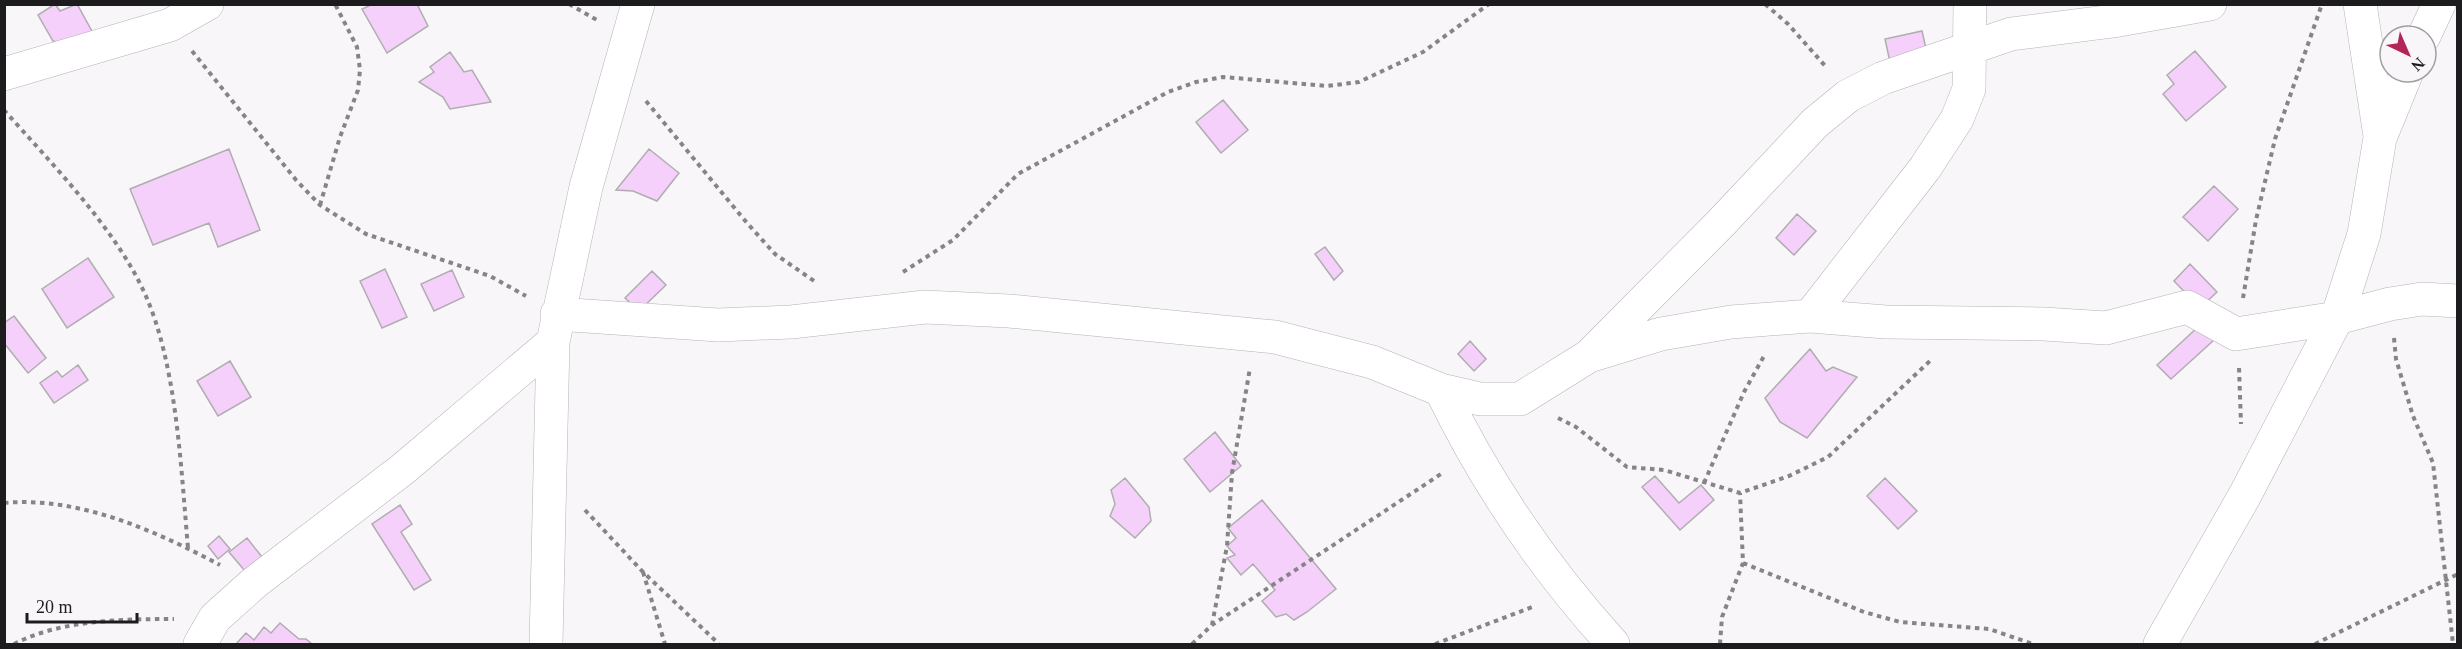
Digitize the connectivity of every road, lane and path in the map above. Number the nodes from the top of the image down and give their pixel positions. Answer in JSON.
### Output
{"nodes":[{"id":1,"x":207,"y":4,"type":"edge"},
{"id":2,"x":335,"y":4,"type":"edge"},
{"id":3,"x":638,"y":4,"type":"edge"},
{"id":4,"x":1489,"y":4,"type":"edge"},
{"id":5,"x":1765,"y":4,"type":"edge"},
{"id":6,"x":1970,"y":4,"type":"edge"},
{"id":7,"x":2210,"y":4,"type":"edge"},
{"id":8,"x":2322,"y":4,"type":"edge"},
{"id":9,"x":2360,"y":4,"type":"edge"},
{"id":10,"x":2439,"y":4,"type":"edge"},
{"id":11,"x":2430,"y":24,"type":"edge"},
{"id":12,"x":170,"y":25,"type":"junction"},
{"id":13,"x":1971,"y":46,"type":"junction"},
{"id":14,"x":618,"y":69,"type":"junction"},
{"id":15,"x":4,"y":74,"type":"edge"},
{"id":16,"x":2402,"y":84,"type":"edge"},
{"id":17,"x":1848,"y":96,"type":"junction"},
{"id":18,"x":4,"y":110,"type":"edge"},
{"id":19,"x":2380,"y":138,"type":"junction"},
{"id":20,"x":320,"y":205,"type":"junction"},
{"id":21,"x":897,"y":276,"type":"dead end"},
{"id":22,"x":821,"y":285,"type":"dead end"},
{"id":23,"x":2457,"y":301,"type":"edge"},
{"id":24,"x":2390,"y":304,"type":"junction"},
{"id":25,"x":1804,"y":316,"type":"junction"},
{"id":26,"x":2337,"y":318,"type":"junction"},
{"id":27,"x":1970,"y":324,"type":"junction"},
{"id":28,"x":555,"y":328,"type":"junction"},
{"id":29,"x":2236,"y":334,"type":"junction"},
{"id":30,"x":1255,"y":335,"type":"junction"},
{"id":31,"x":1589,"y":356,"type":"junction"},
{"id":32,"x":1441,"y":390,"type":"junction"},
{"id":33,"x":1520,"y":399,"type":"junction"},
{"id":34,"x":2241,"y":428,"type":"dead end"},
{"id":35,"x":1471,"y":451,"type":"junction"},
{"id":36,"x":549,"y":472,"type":"junction"},
{"id":37,"x":1704,"y":483,"type":"junction"},
{"id":38,"x":1740,"y":493,"type":"junction"},
{"id":39,"x":4,"y":503,"type":"edge"},
{"id":40,"x":188,"y":548,"type":"junction"},
{"id":41,"x":1743,"y":563,"type":"junction"},
{"id":42,"x":643,"y":572,"type":"junction"},
{"id":43,"x":2457,"y":574,"type":"edge"},
{"id":44,"x":2446,"y":579,"type":"junction"},
{"id":45,"x":254,"y":583,"type":"junction"},
{"id":46,"x":1567,"y":593,"type":"junction"},
{"id":47,"x":1212,"y":625,"type":"junction"},
{"id":48,"x":208,"y":631,"type":"edge"},
{"id":49,"x":14,"y":645,"type":"edge"},
{"id":50,"x":546,"y":645,"type":"edge"},
{"id":51,"x":665,"y":645,"type":"edge"},
{"id":52,"x":719,"y":645,"type":"edge"},
{"id":53,"x":1192,"y":645,"type":"edge"},
{"id":54,"x":1435,"y":645,"type":"edge"},
{"id":55,"x":1613,"y":645,"type":"edge"},
{"id":56,"x":1720,"y":645,"type":"edge"},
{"id":57,"x":2033,"y":645,"type":"edge"},
{"id":58,"x":2160,"y":645,"type":"edge"},
{"id":59,"x":2315,"y":645,"type":"edge"},
{"id":60,"x":2453,"y":645,"type":"edge"}],
"edges":[{"from":1,"to":12,"type":"street"},
{"from":2,"to":20,"type":"path"},
{"from":3,"to":14,"type":"street"},
{"from":4,"to":21,"type":"path"},
{"from":5,"to":17,"type":"path"},
{"from":6,"to":13,"type":"street"},
{"from":7,"to":13,"type":"street"},
{"from":8,"to":29,"type":"path"},
{"from":9,"to":19,"type":"street"},
{"from":10,"to":11,"type":"street"},
{"from":12,"to":15,"type":"street"},
{"from":12,"to":20,"type":"path"},
{"from":13,"to":17,"type":"street"},
{"from":13,"to":25,"type":"street"},
{"from":14,"to":22,"type":"path"},
{"from":14,"to":28,"type":"street"},
{"from":16,"to":19,"type":"street"},
{"from":17,"to":31,"type":"street"},
{"from":18,"to":40,"type":"path"},
{"from":19,"to":26,"type":"street"},
{"from":20,"to":28,"type":"path"},
{"from":23,"to":24,"type":"street"},
{"from":24,"to":26,"type":"street"},
{"from":24,"to":44,"type":"path"},
{"from":25,"to":27,"type":"street"},
{"from":25,"to":31,"type":"street"},
{"from":25,"to":37,"type":"path"},
{"from":26,"to":29,"type":"street"},
{"from":26,"to":58,"type":"street"},
{"from":27,"to":29,"type":"street"},
{"from":27,"to":38,"type":"path"},
{"from":28,"to":30,"type":"street"},
{"from":28,"to":36,"type":"street"},
{"from":28,"to":45,"type":"street"},
{"from":29,"to":34,"type":"path"},
{"from":30,"to":32,"type":"street"},
{"from":30,"to":47,"type":"path"},
{"from":31,"to":33,"type":"street"},
{"from":32,"to":33,"type":"street"},
{"from":32,"to":35,"type":"street"},
{"from":33,"to":37,"type":"path"},
{"from":35,"to":46,"type":"street"},
{"from":35,"to":47,"type":"path"},
{"from":36,"to":42,"type":"path"},
{"from":36,"to":50,"type":"street"},
{"from":37,"to":38,"type":"path"},
{"from":38,"to":41,"type":"path"},
{"from":39,"to":40,"type":"path"},
{"from":40,"to":45,"type":"path"},
{"from":41,"to":56,"type":"path"},
{"from":41,"to":57,"type":"path"},
{"from":42,"to":51,"type":"path"},
{"from":42,"to":52,"type":"path"},
{"from":43,"to":44,"type":"path"},
{"from":44,"to":59,"type":"path"},
{"from":44,"to":60,"type":"path"},
{"from":45,"to":48,"type":"street"},
{"from":46,"to":54,"type":"path"},
{"from":46,"to":55,"type":"street"},
{"from":47,"to":53,"type":"path"},
{"from":48,"to":49,"type":"path"}]}
